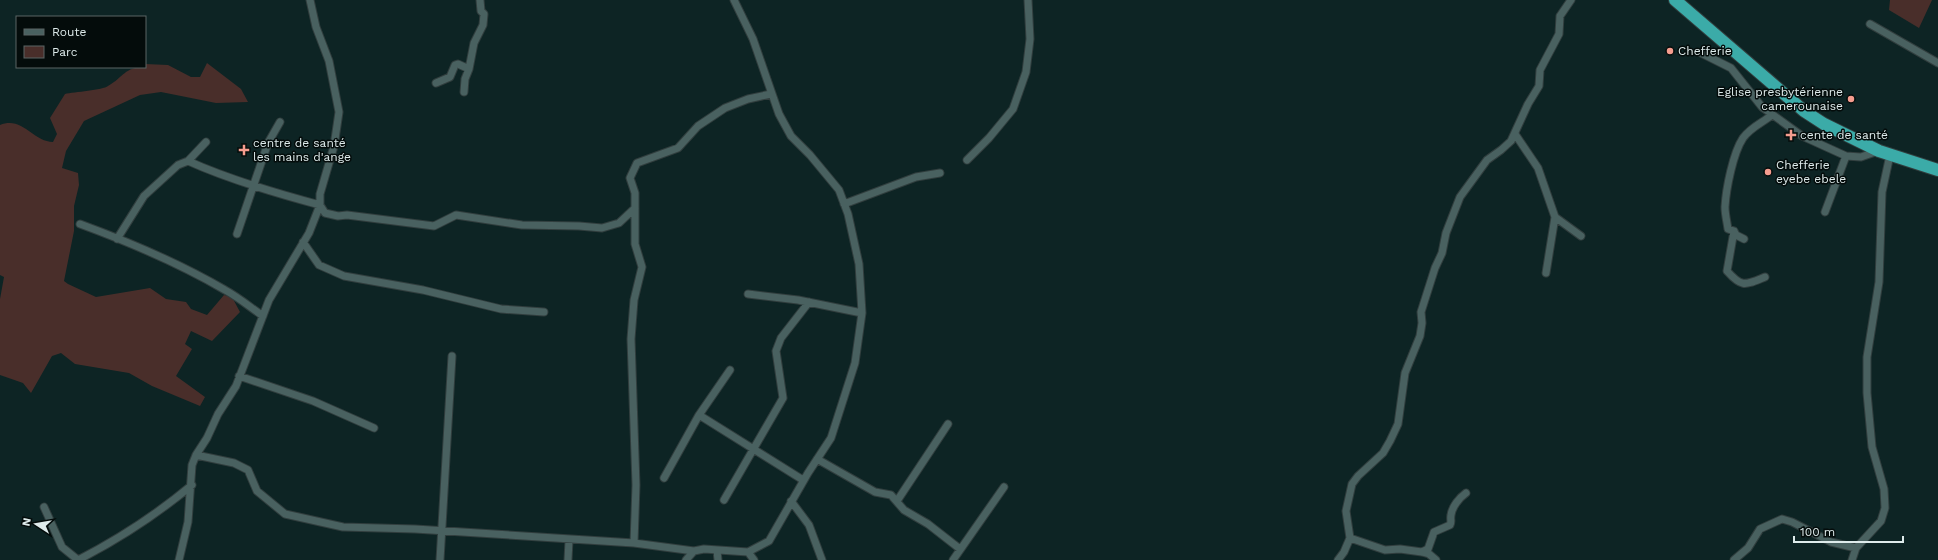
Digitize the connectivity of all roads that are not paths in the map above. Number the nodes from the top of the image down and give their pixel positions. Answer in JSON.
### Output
{"nodes":[{"id":1,"x":310,"y":0,"type":"edge"},
{"id":2,"x":480,"y":0,"type":"edge"},
{"id":3,"x":734,"y":0,"type":"edge"},
{"id":4,"x":1028,"y":0,"type":"edge"},
{"id":5,"x":1571,"y":0,"type":"edge"},
{"id":6,"x":1675,"y":0,"type":"edge"},
{"id":7,"x":1870,"y":24,"type":"dead end"},
{"id":8,"x":1701,"y":53,"type":"dead end"},
{"id":9,"x":1938,"y":63,"type":"edge"},
{"id":10,"x":469,"y":69,"type":"junction"},
{"id":11,"x":436,"y":83,"type":"dead end"},
{"id":12,"x":464,"y":92,"type":"dead end"},
{"id":13,"x":772,"y":94,"type":"junction"},
{"id":14,"x":1772,"y":115,"type":"junction"},
{"id":15,"x":280,"y":122,"type":"dead end"},
{"id":16,"x":1515,"y":134,"type":"junction"},
{"id":17,"x":206,"y":142,"type":"dead end"},
{"id":18,"x":1884,"y":153,"type":"junction"},
{"id":19,"x":1846,"y":156,"type":"junction"},
{"id":20,"x":967,"y":160,"type":"dead end"},
{"id":21,"x":188,"y":161,"type":"junction"},
{"id":22,"x":1938,"y":170,"type":"edge"},
{"id":23,"x":940,"y":173,"type":"dead end"},
{"id":24,"x":254,"y":185,"type":"junction"},
{"id":25,"x":844,"y":204,"type":"junction"},
{"id":26,"x":320,"y":205,"type":"junction"},
{"id":27,"x":635,"y":208,"type":"junction"},
{"id":28,"x":1825,"y":212,"type":"dead end"},
{"id":29,"x":1555,"y":218,"type":"junction"},
{"id":30,"x":80,"y":224,"type":"dead end"},
{"id":31,"x":1734,"y":231,"type":"junction"},
{"id":32,"x":237,"y":234,"type":"dead end"},
{"id":33,"x":1581,"y":236,"type":"dead end"},
{"id":34,"x":117,"y":239,"type":"junction"},
{"id":35,"x":1744,"y":239,"type":"dead end"},
{"id":36,"x":303,"y":242,"type":"junction"},
{"id":37,"x":1546,"y":273,"type":"dead end"},
{"id":38,"x":1765,"y":277,"type":"dead end"},
{"id":39,"x":748,"y":294,"type":"dead end"},
{"id":40,"x":810,"y":302,"type":"junction"},
{"id":41,"x":544,"y":312,"type":"dead end"},
{"id":42,"x":862,"y":313,"type":"junction"},
{"id":43,"x":263,"y":316,"type":"junction"},
{"id":44,"x":452,"y":356,"type":"dead end"},
{"id":45,"x":730,"y":370,"type":"dead end"},
{"id":46,"x":239,"y":376,"type":"junction"},
{"id":47,"x":699,"y":415,"type":"junction"},
{"id":48,"x":948,"y":424,"type":"dead end"},
{"id":49,"x":374,"y":428,"type":"dead end"},
{"id":50,"x":752,"y":450,"type":"junction"},
{"id":51,"x":196,"y":455,"type":"junction"},
{"id":52,"x":817,"y":459,"type":"junction"},
{"id":53,"x":664,"y":478,"type":"dead end"},
{"id":54,"x":803,"y":480,"type":"junction"},
{"id":55,"x":192,"y":485,"type":"junction"},
{"id":56,"x":1004,"y":487,"type":"dead end"},
{"id":57,"x":1466,"y":493,"type":"dead end"},
{"id":58,"x":724,"y":500,"type":"dead end"},
{"id":59,"x":791,"y":501,"type":"junction"},
{"id":60,"x":897,"y":501,"type":"junction"},
{"id":61,"x":44,"y":507,"type":"dead end"},
{"id":62,"x":441,"y":531,"type":"junction"},
{"id":63,"x":1350,"y":538,"type":"junction"},
{"id":64,"x":569,"y":540,"type":"junction"},
{"id":65,"x":634,"y":543,"type":"junction"},
{"id":66,"x":1856,"y":548,"type":"junction"},
{"id":67,"x":960,"y":549,"type":"junction"},
{"id":68,"x":694,"y":551,"type":"junction"},
{"id":69,"x":717,"y":551,"type":"junction"},
{"id":70,"x":748,"y":552,"type":"junction"},
{"id":71,"x":1422,"y":552,"type":"junction"},
{"id":72,"x":179,"y":560,"type":"edge"},
{"id":73,"x":440,"y":560,"type":"edge"},
{"id":74,"x":568,"y":560,"type":"edge"},
{"id":75,"x":686,"y":560,"type":"edge"},
{"id":76,"x":718,"y":560,"type":"edge"},
{"id":77,"x":754,"y":560,"type":"edge"},
{"id":78,"x":822,"y":560,"type":"edge"},
{"id":79,"x":953,"y":560,"type":"edge"},
{"id":80,"x":1338,"y":560,"type":"edge"},
{"id":81,"x":1436,"y":560,"type":"edge"},
{"id":82,"x":1734,"y":560,"type":"edge"},
{"id":83,"x":1852,"y":560,"type":"edge"}],
"edges":[{"from":1,"to":26,"type":"street"},
{"from":2,"to":10,"type":"street"},
{"from":3,"to":13,"type":"street"},
{"from":4,"to":20,"type":"street"},
{"from":5,"to":16,"type":"street"},
{"from":6,"to":18,"type":"highway"},
{"from":7,"to":9,"type":"street"},
{"from":8,"to":14,"type":"street"},
{"from":10,"to":11,"type":"street"},
{"from":10,"to":12,"type":"street"},
{"from":13,"to":25,"type":"street"},
{"from":13,"to":27,"type":"street"},
{"from":14,"to":19,"type":"street"},
{"from":14,"to":31,"type":"street"},
{"from":15,"to":24,"type":"street"},
{"from":16,"to":29,"type":"street"},
{"from":16,"to":63,"type":"street"},
{"from":17,"to":21,"type":"street"},
{"from":18,"to":19,"type":"street"},
{"from":18,"to":22,"type":"highway"},
{"from":18,"to":66,"type":"street"},
{"from":19,"to":28,"type":"street"},
{"from":21,"to":24,"type":"street"},
{"from":21,"to":34,"type":"street"},
{"from":23,"to":25,"type":"street"},
{"from":24,"to":26,"type":"street"},
{"from":24,"to":32,"type":"street"},
{"from":25,"to":42,"type":"street"},
{"from":26,"to":27,"type":"street"},
{"from":26,"to":36,"type":"street"},
{"from":27,"to":65,"type":"street"},
{"from":29,"to":33,"type":"street"},
{"from":29,"to":37,"type":"street"},
{"from":30,"to":34,"type":"street"},
{"from":31,"to":35,"type":"street"},
{"from":31,"to":38,"type":"street"},
{"from":34,"to":43,"type":"street"},
{"from":36,"to":41,"type":"street"},
{"from":36,"to":43,"type":"street"},
{"from":39,"to":40,"type":"street"},
{"from":40,"to":42,"type":"street"},
{"from":40,"to":50,"type":"street"},
{"from":42,"to":52,"type":"street"},
{"from":43,"to":46,"type":"street"},
{"from":44,"to":62,"type":"street"},
{"from":45,"to":47,"type":"street"},
{"from":46,"to":49,"type":"street"},
{"from":46,"to":51,"type":"street"},
{"from":47,"to":50,"type":"street"},
{"from":47,"to":53,"type":"street"},
{"from":48,"to":60,"type":"street"},
{"from":50,"to":54,"type":"street"},
{"from":50,"to":58,"type":"street"},
{"from":51,"to":55,"type":"street"},
{"from":51,"to":62,"type":"street"},
{"from":52,"to":54,"type":"street"},
{"from":52,"to":60,"type":"street"},
{"from":54,"to":59,"type":"street"},
{"from":55,"to":61,"type":"street"},
{"from":55,"to":72,"type":"street"},
{"from":56,"to":67,"type":"street"},
{"from":57,"to":71,"type":"street"},
{"from":59,"to":70,"type":"street"},
{"from":59,"to":78,"type":"street"},
{"from":60,"to":67,"type":"street"},
{"from":62,"to":64,"type":"street"},
{"from":62,"to":73,"type":"street"},
{"from":63,"to":71,"type":"street"},
{"from":63,"to":80,"type":"street"},
{"from":64,"to":65,"type":"street"},
{"from":64,"to":74,"type":"street"},
{"from":65,"to":68,"type":"street"},
{"from":66,"to":82,"type":"street"},
{"from":66,"to":83,"type":"street"},
{"from":67,"to":79,"type":"street"},
{"from":68,"to":69,"type":"street"},
{"from":68,"to":75,"type":"street"},
{"from":69,"to":70,"type":"street"},
{"from":69,"to":76,"type":"street"},
{"from":70,"to":77,"type":"street"},
{"from":71,"to":81,"type":"street"}]}
